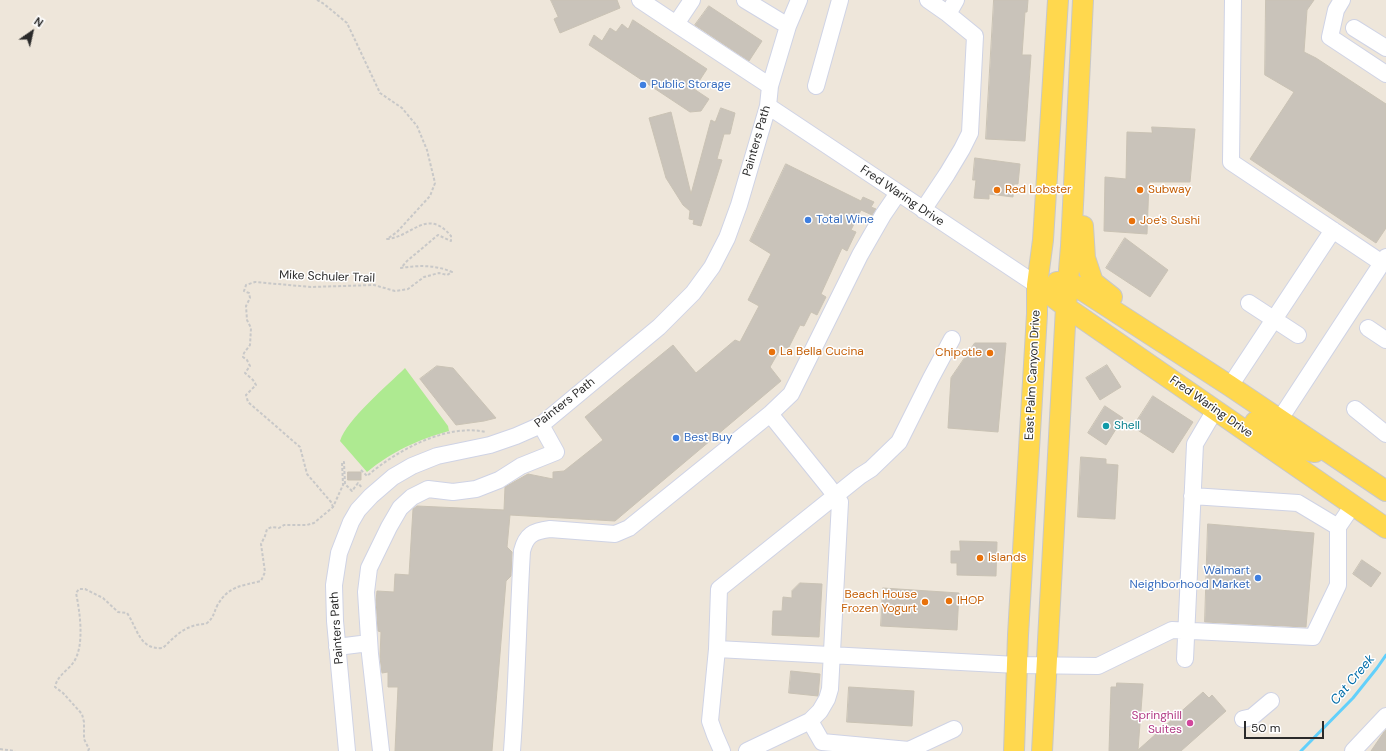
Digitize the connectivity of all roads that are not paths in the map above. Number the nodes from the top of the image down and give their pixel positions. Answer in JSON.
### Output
{"nodes":[{"id":1,"x":640,"y":0,"type":"edge"},
{"id":2,"x":692,"y":0,"type":"edge"},
{"id":3,"x":744,"y":0,"type":"edge"},
{"id":4,"x":799,"y":0,"type":"edge"},
{"id":5,"x":840,"y":0,"type":"edge"},
{"id":6,"x":928,"y":0,"type":"edge"},
{"id":7,"x":956,"y":0,"type":"edge"},
{"id":8,"x":1058,"y":0,"type":"edge"},
{"id":9,"x":1083,"y":0,"type":"edge"},
{"id":10,"x":1233,"y":0,"type":"edge"},
{"id":11,"x":1342,"y":0,"type":"edge"},
{"id":12,"x":948,"y":14,"type":"junction"},
{"id":13,"x":676,"y":24,"type":"junction"},
{"id":14,"x":788,"y":26,"type":"junction"},
{"id":15,"x":1354,"y":28,"type":"dead end"},
{"id":16,"x":1386,"y":48,"type":"edge"},
{"id":17,"x":1386,"y":74,"type":"edge"},
{"id":18,"x":770,"y":86,"type":"junction"},
{"id":19,"x":816,"y":86,"type":"dead end"},
{"id":20,"x":768,"y":106,"type":"junction"},
{"id":21,"x":1074,"y":188,"type":"junction"},
{"id":22,"x":898,"y":193,"type":"junction"},
{"id":23,"x":923,"y":210,"type":"junction"},
{"id":24,"x":1333,"y":230,"type":"junction"},
{"id":25,"x":1384,"y":260,"type":"edge"},
{"id":26,"x":1068,"y":281,"type":"junction"},
{"id":27,"x":1037,"y":285,"type":"junction"},
{"id":28,"x":1249,"y":302,"type":"dead end"},
{"id":29,"x":1066,"y":308,"type":"junction"},
{"id":30,"x":1274,"y":319,"type":"junction"},
{"id":31,"x":1368,"y":328,"type":"dead end"},
{"id":32,"x":1298,"y":335,"type":"dead end"},
{"id":33,"x":1155,"y":336,"type":"junction"},
{"id":34,"x":952,"y":339,"type":"dead end"},
{"id":35,"x":1386,"y":340,"type":"edge"},
{"id":36,"x":1139,"y":357,"type":"junction"},
{"id":37,"x":1230,"y":386,"type":"junction"},
{"id":38,"x":1354,"y":408,"type":"dead end"},
{"id":39,"x":1215,"y":410,"type":"junction"},
{"id":40,"x":770,"y":414,"type":"junction"},
{"id":41,"x":1280,"y":419,"type":"junction"},
{"id":42,"x":540,"y":425,"type":"junction"},
{"id":43,"x":1386,"y":434,"type":"edge"},
{"id":44,"x":1330,"y":453,"type":"junction"},
{"id":45,"x":1386,"y":491,"type":"edge"},
{"id":46,"x":835,"y":495,"type":"junction"},
{"id":47,"x":1192,"y":496,"type":"junction"},
{"id":48,"x":1353,"y":505,"type":"junction"},
{"id":49,"x":1338,"y":527,"type":"junction"},
{"id":50,"x":1386,"y":528,"type":"edge"},
{"id":51,"x":1185,"y":631,"type":"junction"},
{"id":52,"x":369,"y":643,"type":"junction"},
{"id":53,"x":337,"y":647,"type":"junction"},
{"id":54,"x":717,"y":649,"type":"junction"},
{"id":55,"x":832,"y":655,"type":"junction"},
{"id":56,"x":1185,"y":659,"type":"dead end"},
{"id":57,"x":1017,"y":665,"type":"junction"},
{"id":58,"x":1047,"y":666,"type":"junction"},
{"id":59,"x":1271,"y":701,"type":"dead end"},
{"id":60,"x":1386,"y":716,"type":"edge"},
{"id":61,"x":1243,"y":719,"type":"dead end"},
{"id":62,"x":810,"y":721,"type":"junction"},
{"id":63,"x":954,"y":729,"type":"dead end"},
{"id":64,"x":347,"y":751,"type":"edge"},
{"id":65,"x":381,"y":751,"type":"edge"},
{"id":66,"x":512,"y":751,"type":"edge"},
{"id":67,"x":722,"y":751,"type":"edge"},
{"id":68,"x":747,"y":751,"type":"edge"},
{"id":69,"x":1014,"y":751,"type":"edge"},
{"id":70,"x":1042,"y":751,"type":"edge"},
{"id":71,"x":1353,"y":751,"type":"edge"}],
"edges":[{"from":1,"to":13,"type":"street"},
{"from":2,"to":13,"type":"street"},
{"from":3,"to":14,"type":"street"},
{"from":4,"to":14,"type":"street","name":"Painters Path"},
{"from":5,"to":19,"type":"street"},
{"from":6,"to":12,"type":"street"},
{"from":7,"to":12,"type":"street"},
{"from":8,"to":27,"type":"main road","name":"East Palm Canyon Drive"},
{"from":9,"to":21,"type":"main road"},
{"from":10,"to":24,"type":"street"},
{"from":11,"to":17,"type":"street"},
{"from":12,"to":23,"type":"street"},
{"from":13,"to":18,"type":"street"},
{"from":14,"to":18,"type":"street","name":"Painters Path"},
{"from":15,"to":16,"type":"street"},
{"from":18,"to":20,"type":"street","name":"Painters Path"},
{"from":20,"to":22,"type":"street","name":"Fred Waring Drive"},
{"from":20,"to":42,"type":"street","name":"Painters Path"},
{"from":21,"to":26,"type":"main road"},
{"from":21,"to":33,"type":"main road"},
{"from":22,"to":23,"type":"street","name":"Fred Waring Drive"},
{"from":22,"to":40,"type":"street"},
{"from":23,"to":27,"type":"street","name":"Fred Waring Drive"},
{"from":24,"to":25,"type":"street"},
{"from":24,"to":30,"type":"street"},
{"from":25,"to":41,"type":"street"},
{"from":26,"to":27,"type":"main road"},
{"from":26,"to":29,"type":"main road"},
{"from":26,"to":33,"type":"main road"},
{"from":27,"to":29,"type":"main road","name":"Fred Waring Drive"},
{"from":27,"to":57,"type":"main road","name":"East Palm Canyon Drive"},
{"from":28,"to":30,"type":"street"},
{"from":29,"to":36,"type":"main road","name":"Fred Waring Drive"},
{"from":29,"to":58,"type":"main road"},
{"from":30,"to":32,"type":"street"},
{"from":30,"to":37,"type":"street"},
{"from":31,"to":35,"type":"street"},
{"from":33,"to":37,"type":"main road"},
{"from":34,"to":46,"type":"street"},
{"from":36,"to":37,"type":"main road"},
{"from":36,"to":39,"type":"main road","name":"Fred Waring Drive"},
{"from":37,"to":41,"type":"main road"},
{"from":38,"to":43,"type":"street"},
{"from":39,"to":44,"type":"main road"},
{"from":39,"to":47,"type":"street"},
{"from":39,"to":48,"type":"main road","name":"Fred Waring Drive"},
{"from":40,"to":46,"type":"street"},
{"from":40,"to":66,"type":"street"},
{"from":41,"to":44,"type":"main road"},
{"from":42,"to":52,"type":"street"},
{"from":42,"to":53,"type":"street","name":"Painters Path"},
{"from":44,"to":45,"type":"main road"},
{"from":46,"to":54,"type":"street"},
{"from":46,"to":55,"type":"street"},
{"from":47,"to":49,"type":"street"},
{"from":47,"to":51,"type":"street"},
{"from":48,"to":49,"type":"street"},
{"from":48,"to":50,"type":"main road","name":"Fred Waring Drive"},
{"from":49,"to":51,"type":"street"},
{"from":51,"to":56,"type":"street"},
{"from":51,"to":58,"type":"street"},
{"from":52,"to":53,"type":"street"},
{"from":52,"to":65,"type":"street"},
{"from":53,"to":64,"type":"street","name":"Painters Path"},
{"from":54,"to":55,"type":"street"},
{"from":54,"to":67,"type":"street"},
{"from":55,"to":57,"type":"street"},
{"from":55,"to":62,"type":"street"},
{"from":57,"to":58,"type":"street"},
{"from":57,"to":69,"type":"main road","name":"East Palm Canyon Drive"},
{"from":58,"to":70,"type":"main road"},
{"from":59,"to":61,"type":"street"},
{"from":60,"to":71,"type":"street"},
{"from":62,"to":63,"type":"street"},
{"from":62,"to":68,"type":"street"}]}
